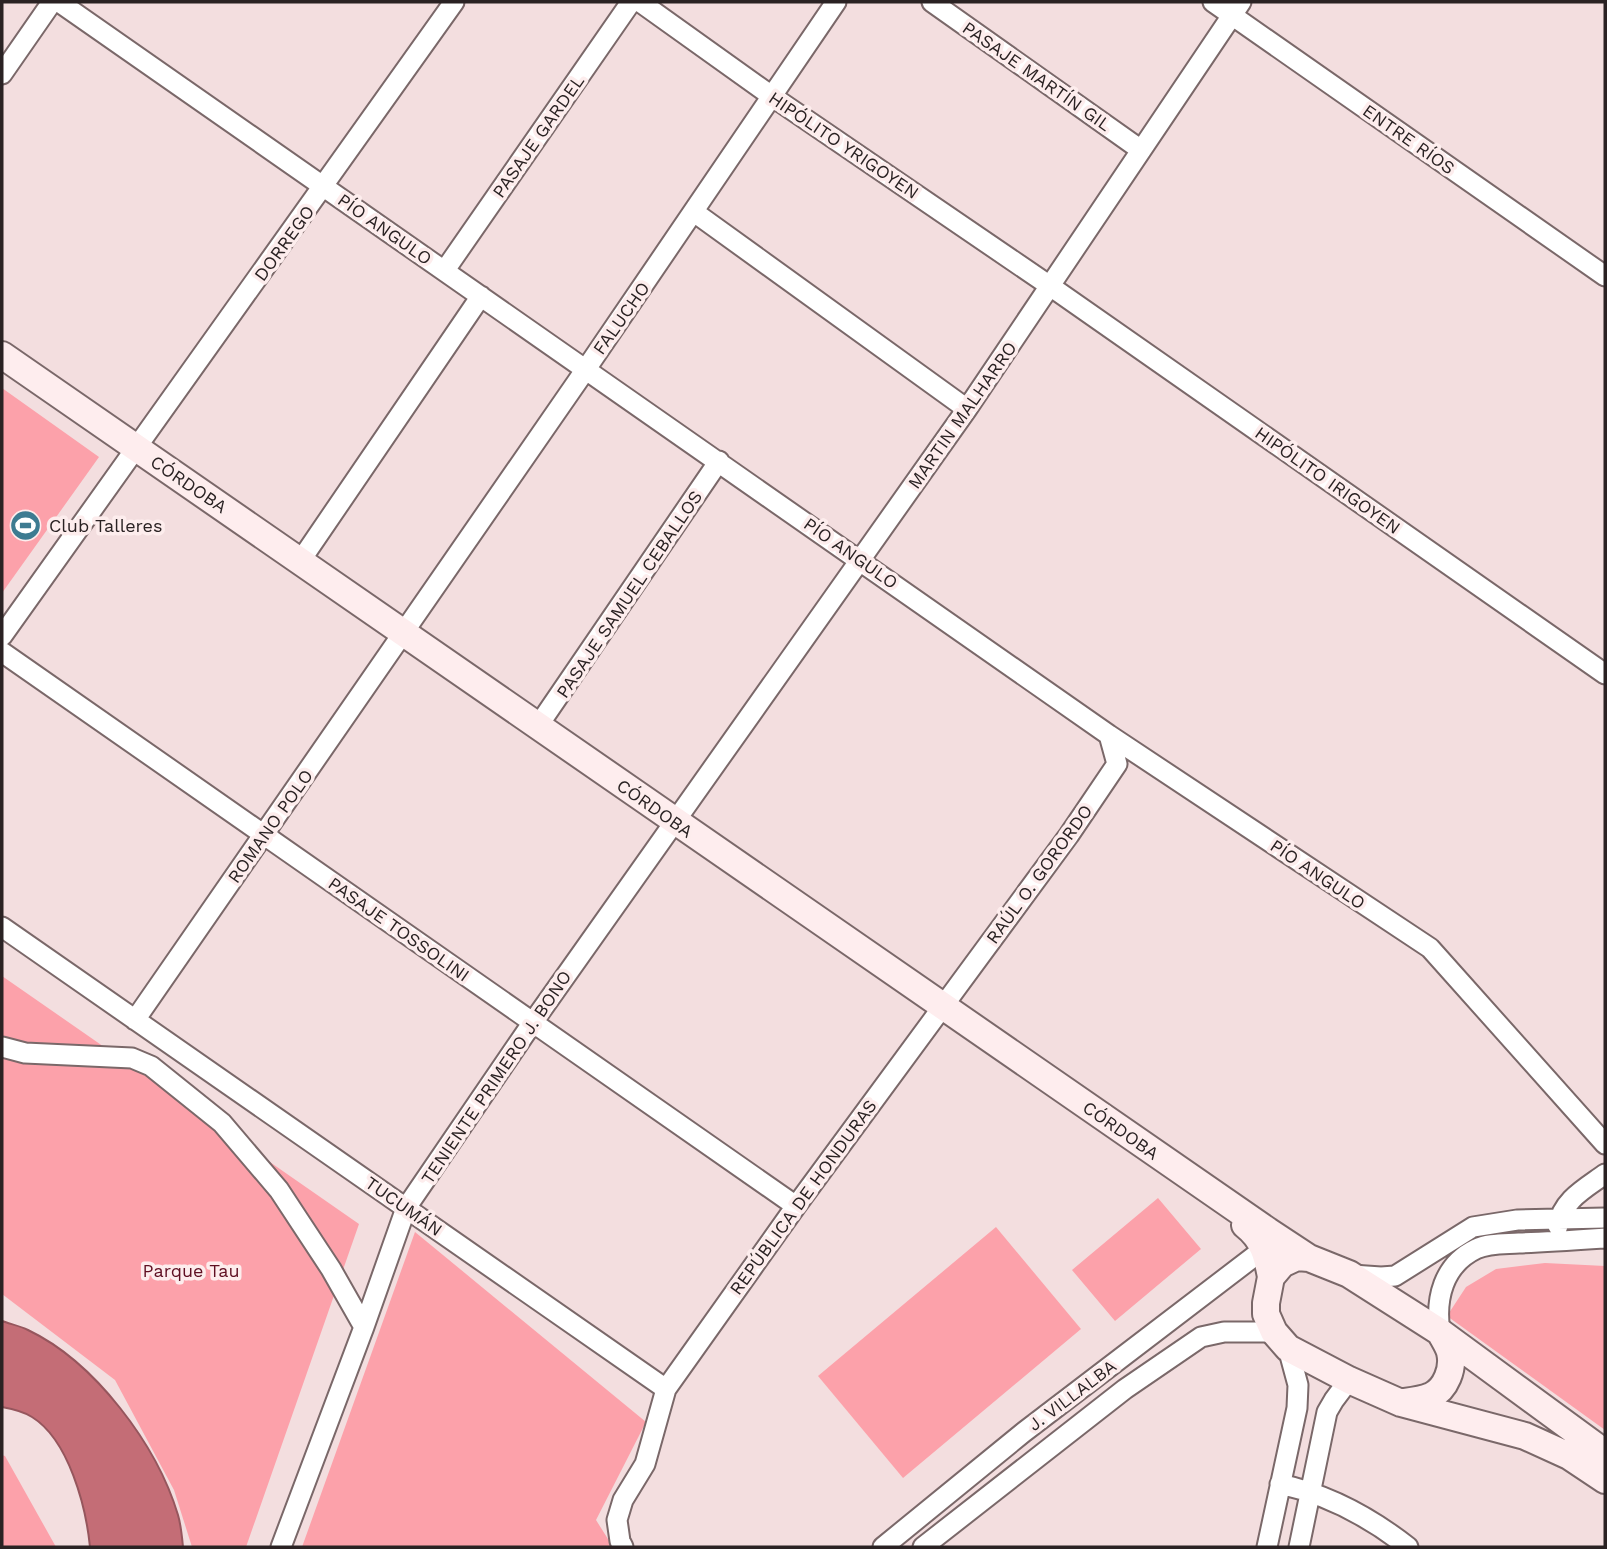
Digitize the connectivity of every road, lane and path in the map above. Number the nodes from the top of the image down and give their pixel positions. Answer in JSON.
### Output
{"nodes":[{"id":1,"x":52,"y":2,"type":"edge"},
{"id":2,"x":59,"y":2,"type":"edge"},
{"id":3,"x":454,"y":2,"type":"edge"},
{"id":4,"x":631,"y":2,"type":"edge"},
{"id":5,"x":640,"y":2,"type":"edge"},
{"id":6,"x":836,"y":2,"type":"edge"},
{"id":7,"x":932,"y":2,"type":"edge"},
{"id":8,"x":1213,"y":2,"type":"edge"},
{"id":9,"x":1236,"y":8,"type":"edge"},
{"id":10,"x":2,"y":74,"type":"edge"},
{"id":11,"x":773,"y":97,"type":"junction"},
{"id":12,"x":1142,"y":150,"type":"junction"},
{"id":13,"x":324,"y":186,"type":"junction"},
{"id":14,"x":694,"y":212,"type":"junction"},
{"id":15,"x":444,"y":270,"type":"junction"},
{"id":16,"x":1605,"y":276,"type":"edge"},
{"id":17,"x":1050,"y":286,"type":"junction"},
{"id":18,"x":481,"y":296,"type":"junction"},
{"id":19,"x":2,"y":355,"type":"edge"},
{"id":20,"x":2,"y":367,"type":"edge"},
{"id":21,"x":586,"y":369,"type":"junction"},
{"id":22,"x":967,"y":409,"type":"junction"},
{"id":23,"x":133,"y":452,"type":"junction"},
{"id":24,"x":719,"y":461,"type":"junction"},
{"id":25,"x":861,"y":559,"type":"junction"},
{"id":26,"x":301,"y":560,"type":"junction"},
{"id":27,"x":2,"y":636,"type":"edge"},
{"id":28,"x":401,"y":637,"type":"junction"},
{"id":29,"x":2,"y":652,"type":"edge"},
{"id":30,"x":1605,"y":674,"type":"edge"},
{"id":31,"x":538,"y":726,"type":"junction"},
{"id":32,"x":1109,"y":735,"type":"junction"},
{"id":33,"x":671,"y":825,"type":"junction"},
{"id":34,"x":264,"y":835,"type":"junction"},
{"id":35,"x":2,"y":927,"type":"edge"},
{"id":36,"x":939,"y":1011,"type":"junction"},
{"id":37,"x":135,"y":1020,"type":"junction"},
{"id":38,"x":533,"y":1022,"type":"junction"},
{"id":39,"x":2,"y":1047,"type":"edge"},
{"id":40,"x":1605,"y":1144,"type":"edge"},
{"id":41,"x":1605,"y":1174,"type":"edge"},
{"id":42,"x":796,"y":1206,"type":"junction"},
{"id":43,"x":406,"y":1208,"type":"junction"},
{"id":44,"x":1604,"y":1213,"type":"edge"},
{"id":45,"x":1559,"y":1219,"type":"junction"},
{"id":46,"x":1605,"y":1238,"type":"edge"},
{"id":47,"x":1555,"y":1241,"type":"junction"},
{"id":48,"x":1265,"y":1248,"type":"junction"},
{"id":49,"x":1309,"y":1258,"type":"junction"},
{"id":50,"x":1349,"y":1274,"type":"junction"},
{"id":51,"x":1271,"y":1277,"type":"junction"},
{"id":52,"x":365,"y":1327,"type":"junction"},
{"id":53,"x":1440,"y":1332,"type":"junction"},
{"id":54,"x":1281,"y":1340,"type":"junction"},
{"id":55,"x":1349,"y":1380,"type":"junction"},
{"id":56,"x":666,"y":1389,"type":"junction"},
{"id":57,"x":1125,"y":1389,"type":"junction"},
{"id":58,"x":1075,"y":1393,"type":"junction"},
{"id":59,"x":1401,"y":1402,"type":"junction"},
{"id":60,"x":1605,"y":1452,"type":"edge"},
{"id":61,"x":1605,"y":1480,"type":"edge"},
{"id":62,"x":1280,"y":1484,"type":"junction"},
{"id":63,"x":1310,"y":1491,"type":"junction"},
{"id":64,"x":281,"y":1547,"type":"edge"},
{"id":65,"x":623,"y":1547,"type":"edge"},
{"id":66,"x":883,"y":1547,"type":"edge"},
{"id":67,"x":923,"y":1547,"type":"edge"},
{"id":68,"x":1267,"y":1547,"type":"edge"},
{"id":69,"x":1299,"y":1547,"type":"edge"},
{"id":70,"x":1408,"y":1547,"type":"edge"}],
"edges":[{"from":1,"to":10,"type":"street"},
{"from":2,"to":13,"type":"street","name":"PÍO ANGULO"},
{"from":3,"to":13,"type":"street","name":"DORREGO"},
{"from":4,"to":15,"type":"street","name":"PASAJE GARDEL"},
{"from":5,"to":11,"type":"street","name":"HIPÓLITO YRIGOYEN"},
{"from":6,"to":11,"type":"street","name":"FALUCHO"},
{"from":7,"to":12,"type":"street","name":"PASAJE MARTÍN GIL"},
{"from":8,"to":9,"type":"street","name":"ENTRE RÍOS"},
{"from":9,"to":12,"type":"street","name":"MARTIN MALHARRO"},
{"from":9,"to":16,"type":"street","name":"ENTRE RÍOS"},
{"from":11,"to":14,"type":"street","name":"FALUCHO"},
{"from":11,"to":17,"type":"street","name":"HIPÓLITO YRIGOYEN"},
{"from":12,"to":17,"type":"street","name":"MARTIN MALHARRO"},
{"from":13,"to":15,"type":"street","name":"PÍO ANGULO"},
{"from":13,"to":23,"type":"street","name":"DORREGO"},
{"from":14,"to":21,"type":"street","name":"FALUCHO"},
{"from":14,"to":22,"type":"street"},
{"from":15,"to":18,"type":"street","name":"PÍO ANGULO"},
{"from":17,"to":22,"type":"street","name":"MARTIN MALHARRO"},
{"from":17,"to":30,"type":"street","name":"HIPÓLITO IRIGOYEN"},
{"from":18,"to":21,"type":"street","name":"PÍO ANGULO"},
{"from":18,"to":26,"type":"street"},
{"from":19,"to":23,"type":"street","name":"CÓRDOBA"},
{"from":20,"to":23,"type":"street","name":"CÓRDOBA"},
{"from":21,"to":24,"type":"street","name":"PÍO ANGULO"},
{"from":21,"to":28,"type":"street","name":"FALUCHO"},
{"from":22,"to":25,"type":"street","name":"MARTIN MALHARRO"},
{"from":23,"to":26,"type":"street","name":"CÓRDOBA"},
{"from":23,"to":27,"type":"street","name":"DORREGO"},
{"from":23,"to":28,"type":"street","name":"CÓRDOBA"},
{"from":24,"to":25,"type":"street","name":"PÍO ANGULO"},
{"from":24,"to":31,"type":"street","name":"PASAJE SAMUEL CEBALLOS"},
{"from":25,"to":32,"type":"street","name":"PÍO ANGULO"},
{"from":25,"to":33,"type":"street","name":"MARTIN MALHARRO"},
{"from":26,"to":28,"type":"street","name":"CÓRDOBA"},
{"from":28,"to":31,"type":"street","name":"CÓRDOBA"},
{"from":28,"to":33,"type":"street","name":"CÓRDOBA"},
{"from":28,"to":34,"type":"street","name":"ROMANO POLO"},
{"from":29,"to":34,"type":"street","name":"PASAJE TOSSOLINI"},
{"from":31,"to":33,"type":"street","name":"CÓRDOBA"},
{"from":32,"to":36,"type":"street","name":"RAÚL O. GORORDO"},
{"from":32,"to":40,"type":"street","name":"PÍO ANGULO"},
{"from":33,"to":36,"type":"street","name":"CÓRDOBA"},
{"from":33,"to":38,"type":"street","name":"TENIENTE PRIMERO J. BONO"},
{"from":34,"to":37,"type":"street","name":"ROMANO POLO"},
{"from":34,"to":38,"type":"street","name":"PASAJE TOSSOLINI"},
{"from":35,"to":37,"type":"street","name":"TUCUMÁN"},
{"from":36,"to":42,"type":"street","name":"REPÚBLICA DE HONDURAS"},
{"from":36,"to":48,"type":"street","name":"CÓRDOBA"},
{"from":36,"to":49,"type":"street","name":"CÓRDOBA"},
{"from":37,"to":43,"type":"street","name":"TUCUMÁN"},
{"from":38,"to":42,"type":"street","name":"PASAJE TOSSOLINI"},
{"from":38,"to":43,"type":"street","name":"TENIENTE PRIMERO J. BONO"},
{"from":39,"to":52,"type":"street"},
{"from":41,"to":45,"type":"street"},
{"from":42,"to":56,"type":"street","name":"REPÚBLICA DE HONDURAS"},
{"from":43,"to":52,"type":"street","name":"TENIENTE PRIMERO J. BONO"},
{"from":43,"to":56,"type":"street","name":"TUCUMÁN"},
{"from":44,"to":45,"type":"street"},
{"from":44,"to":46,"type":"street"},
{"from":45,"to":47,"type":"street"},
{"from":45,"to":50,"type":"street"},
{"from":46,"to":47,"type":"street"},
{"from":47,"to":53,"type":"street"},
{"from":48,"to":51,"type":"street"},
{"from":48,"to":58,"type":"street","name":"J. VILLALBA"},
{"from":49,"to":50,"type":"street","name":"CÓRDOBA"},
{"from":49,"to":51,"type":"street"},
{"from":50,"to":53,"type":"street","name":"CÓRDOBA"},
{"from":51,"to":54,"type":"street"},
{"from":52,"to":64,"type":"street","name":"TENIENTE PRIMERO J. BONO"},
{"from":53,"to":59,"type":"street"},
{"from":53,"to":60,"type":"street","name":"CÓRDOBA"},
{"from":54,"to":55,"type":"street"},
{"from":54,"to":57,"type":"street","name":"J. VILLALBA"},
{"from":54,"to":62,"type":"street"},
{"from":55,"to":59,"type":"street"},
{"from":55,"to":63,"type":"street"},
{"from":56,"to":65,"type":"street"},
{"from":57,"to":58,"type":"street"},
{"from":57,"to":67,"type":"street","name":"J. VILLALBA"},
{"from":58,"to":66,"type":"street","name":"J. VILLALBA"},
{"from":59,"to":61,"type":"street"},
{"from":62,"to":63,"type":"street"},
{"from":62,"to":68,"type":"street"},
{"from":63,"to":69,"type":"street"},
{"from":63,"to":70,"type":"street"}]}
